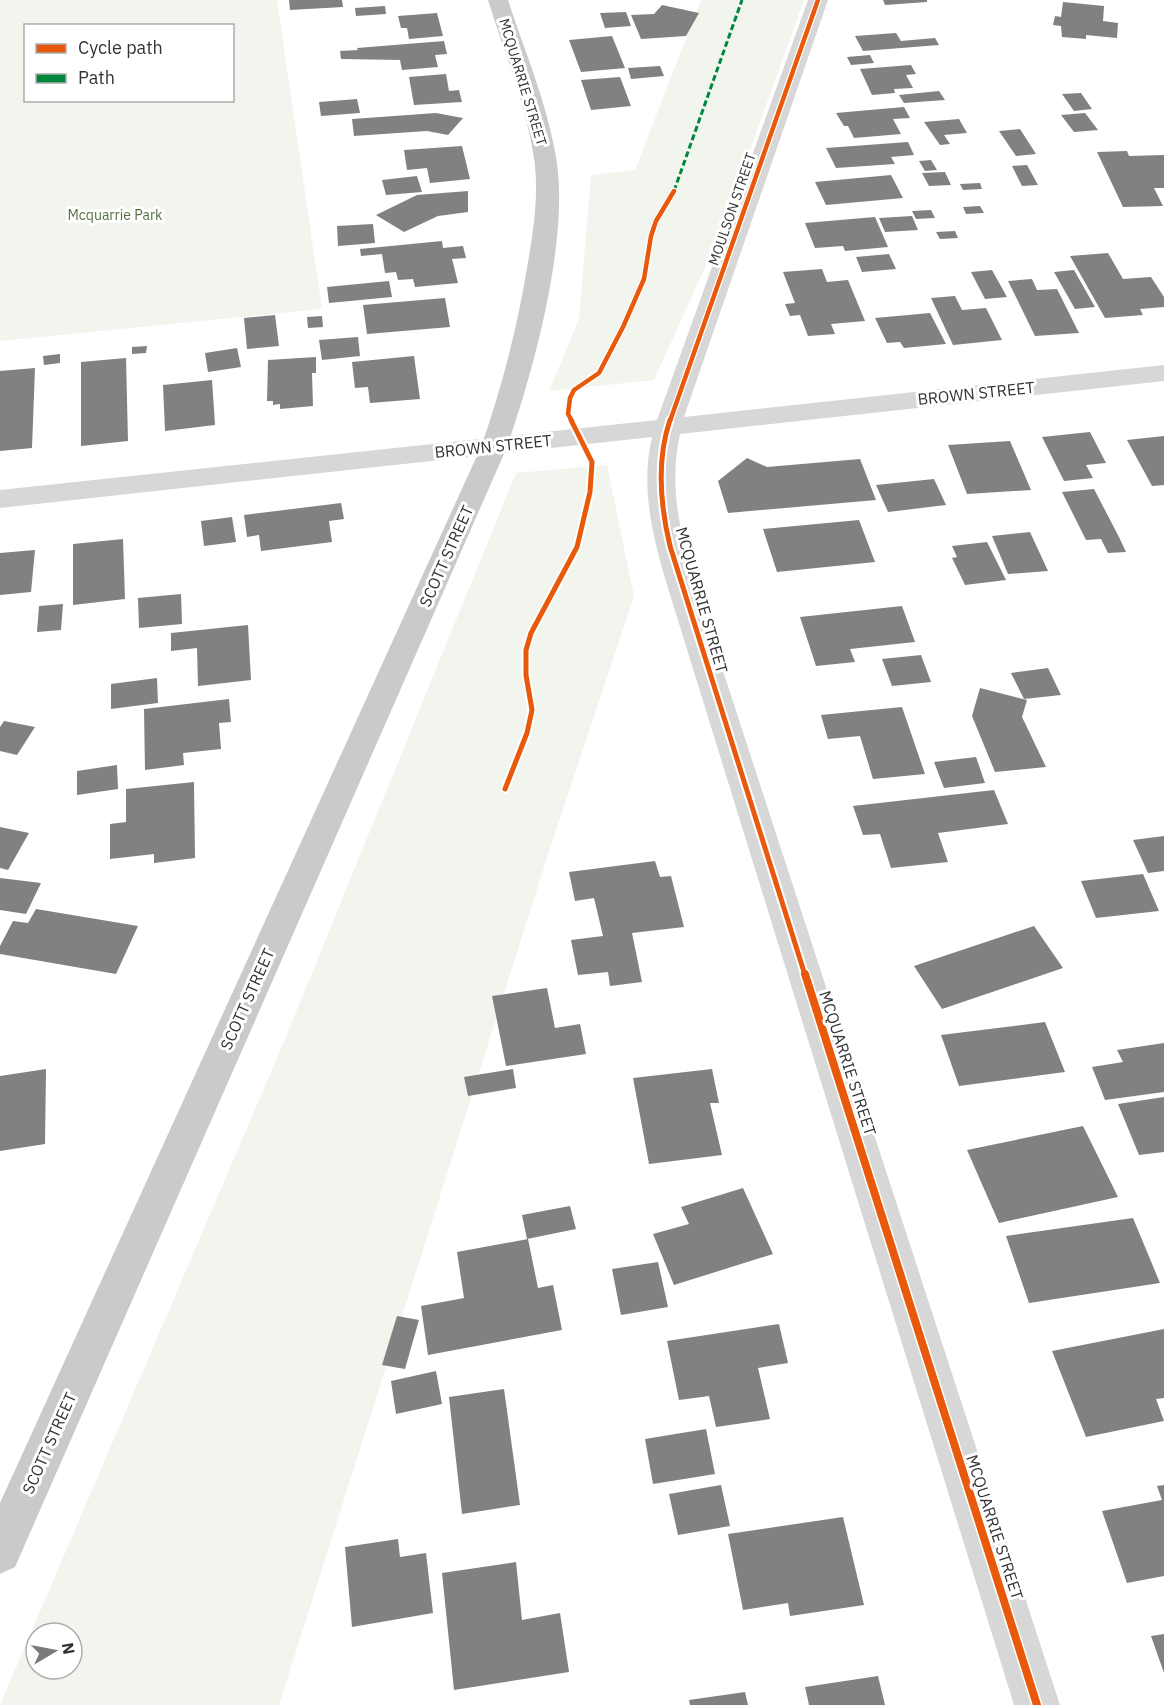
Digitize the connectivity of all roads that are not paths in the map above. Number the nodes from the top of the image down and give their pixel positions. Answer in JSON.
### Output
{"nodes":[{"id":1,"x":498,"y":0,"type":"edge"},
{"id":2,"x":818,"y":0,"type":"edge"},
{"id":3,"x":1164,"y":373,"type":"edge"},
{"id":4,"x":668,"y":426,"type":"junction"},
{"id":5,"x":494,"y":447,"type":"junction"},
{"id":6,"x":0,"y":499,"type":"edge"},
{"id":7,"x":0,"y":1552,"type":"edge"},
{"id":8,"x":1037,"y":1705,"type":"edge"}],
"edges":[{"from":1,"to":5,"type":"main road","name":"MCQUARRIE STREET"},
{"from":2,"to":4,"type":"street","name":"MOULSON STREET"},
{"from":3,"to":4,"type":"street","name":"BROWN STREET"},
{"from":4,"to":5,"type":"street","name":"BROWN STREET"},
{"from":4,"to":8,"type":"street","name":"MCQUARRIE STREET"},
{"from":5,"to":6,"type":"street","name":"BROWN STREET"},
{"from":5,"to":7,"type":"main road","name":"SCOTT STREET"}]}
